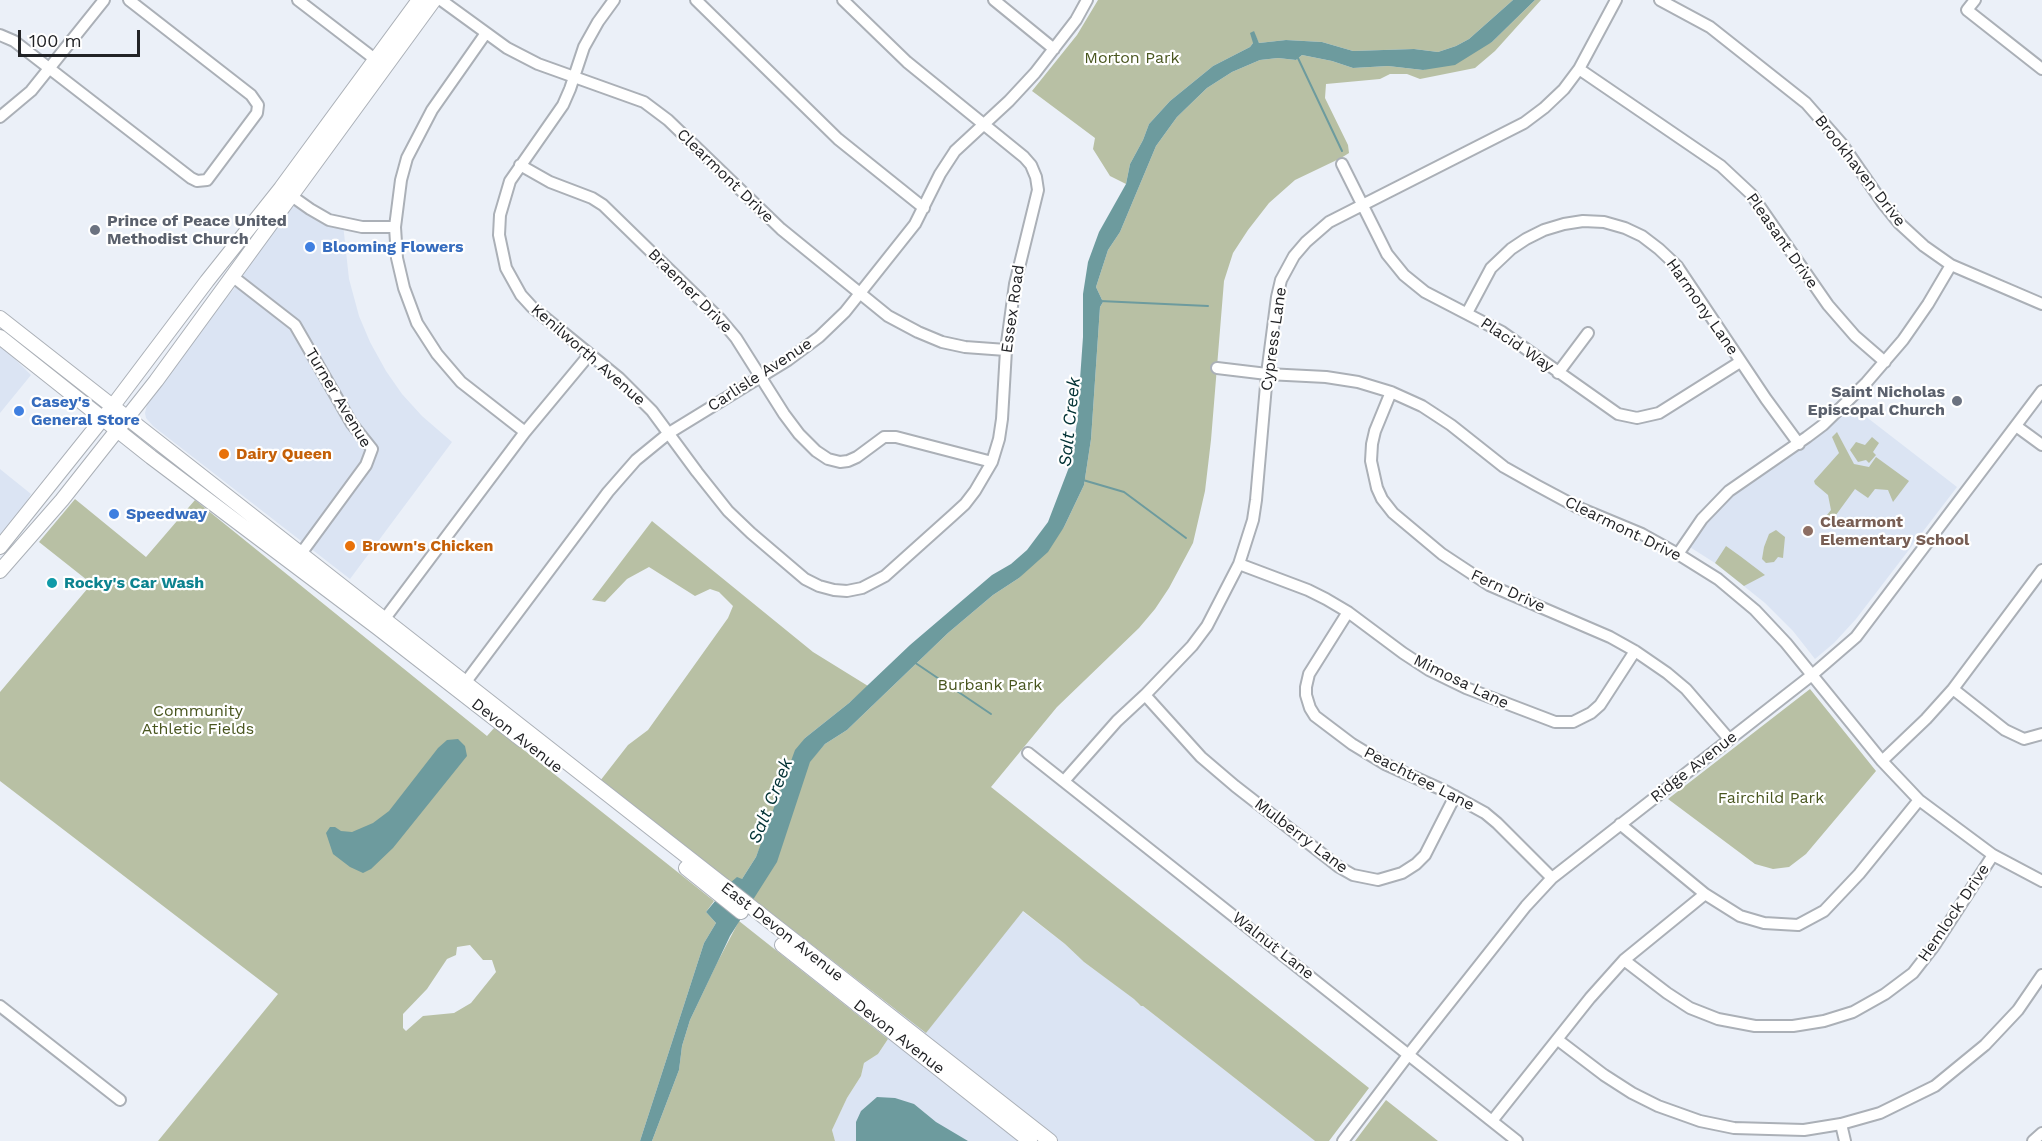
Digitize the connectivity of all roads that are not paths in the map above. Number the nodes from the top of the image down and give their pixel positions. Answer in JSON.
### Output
{"nodes":[{"id":1,"x":104,"y":0,"type":"edge"},
{"id":2,"x":129,"y":0,"type":"edge"},
{"id":3,"x":298,"y":0,"type":"edge"},
{"id":4,"x":419,"y":0,"type":"edge"},
{"id":5,"x":434,"y":0,"type":"edge"},
{"id":6,"x":441,"y":0,"type":"edge"},
{"id":7,"x":614,"y":0,"type":"edge"},
{"id":8,"x":696,"y":0,"type":"edge"},
{"id":9,"x":843,"y":0,"type":"edge"},
{"id":10,"x":994,"y":0,"type":"edge"},
{"id":11,"x":1087,"y":0,"type":"edge"},
{"id":12,"x":1616,"y":0,"type":"edge"},
{"id":13,"x":1660,"y":0,"type":"edge"},
{"id":14,"x":1975,"y":0,"type":"edge"},
{"id":15,"x":486,"y":33,"type":"junction"},
{"id":16,"x":0,"y":35,"type":"edge"},
{"id":17,"x":1054,"y":49,"type":"junction"},
{"id":18,"x":380,"y":63,"type":"junction"},
{"id":19,"x":50,"y":69,"type":"junction"},
{"id":20,"x":1579,"y":69,"type":"junction"},
{"id":21,"x":2042,"y":69,"type":"edge"},
{"id":22,"x":574,"y":77,"type":"junction"},
{"id":23,"x":0,"y":117,"type":"edge"},
{"id":24,"x":984,"y":125,"type":"junction"},
{"id":25,"x":1342,"y":164,"type":"dead end"},
{"id":26,"x":520,"y":165,"type":"junction"},
{"id":27,"x":285,"y":191,"type":"junction"},
{"id":28,"x":1362,"y":205,"type":"junction"},
{"id":29,"x":924,"y":208,"type":"junction"},
{"id":30,"x":395,"y":227,"type":"junction"},
{"id":31,"x":1951,"y":265,"type":"junction"},
{"id":32,"x":232,"y":276,"type":"junction"},
{"id":33,"x":860,"y":293,"type":"junction"},
{"id":34,"x":2042,"y":304,"type":"edge"},
{"id":35,"x":1467,"y":313,"type":"junction"},
{"id":36,"x":0,"y":318,"type":"edge"},
{"id":37,"x":1588,"y":333,"type":"dead end"},
{"id":38,"x":0,"y":337,"type":"edge"},
{"id":39,"x":1006,"y":350,"type":"junction"},
{"id":40,"x":589,"y":355,"type":"junction"},
{"id":41,"x":1740,"y":362,"type":"junction"},
{"id":42,"x":1885,"y":362,"type":"junction"},
{"id":43,"x":1217,"y":368,"type":"dead end"},
{"id":44,"x":1558,"y":373,"type":"junction"},
{"id":45,"x":1267,"y":374,"type":"junction"},
{"id":46,"x":760,"y":376,"type":"junction"},
{"id":47,"x":2042,"y":391,"type":"edge"},
{"id":48,"x":1391,"y":392,"type":"junction"},
{"id":49,"x":112,"y":407,"type":"junction"},
{"id":50,"x":103,"y":419,"type":"junction"},
{"id":51,"x":122,"y":424,"type":"junction"},
{"id":52,"x":2016,"y":426,"type":"junction"},
{"id":53,"x":525,"y":432,"type":"junction"},
{"id":54,"x":669,"y":433,"type":"junction"},
{"id":55,"x":1800,"y":444,"type":"junction"},
{"id":56,"x":2042,"y":445,"type":"edge"},
{"id":57,"x":992,"y":462,"type":"junction"},
{"id":58,"x":0,"y":547,"type":"edge"},
{"id":59,"x":1678,"y":554,"type":"junction"},
{"id":60,"x":297,"y":559,"type":"junction"},
{"id":61,"x":1239,"y":564,"type":"junction"},
{"id":62,"x":2042,"y":570,"type":"edge"},
{"id":63,"x":0,"y":571,"type":"edge"},
{"id":64,"x":805,"y":579,"type":"joint"},
{"id":65,"x":1348,"y":612,"type":"junction"},
{"id":66,"x":381,"y":624,"type":"junction"},
{"id":67,"x":1635,"y":651,"type":"junction"},
{"id":68,"x":1812,"y":675,"type":"junction"},
{"id":69,"x":465,"y":683,"type":"junction"},
{"id":70,"x":1953,"y":689,"type":"junction"},
{"id":71,"x":1145,"y":695,"type":"junction"},
{"id":72,"x":515,"y":723,"type":"joint"},
{"id":73,"x":2042,"y":734,"type":"edge"},
{"id":74,"x":1729,"y":739,"type":"junction"},
{"id":75,"x":1028,"y":753,"type":"dead end"},
{"id":76,"x":1882,"y":761,"type":"junction"},
{"id":77,"x":1064,"y":781,"type":"junction"},
{"id":78,"x":1455,"y":796,"type":"junction"},
{"id":79,"x":1919,"y":800,"type":"junction"},
{"id":80,"x":1620,"y":824,"type":"junction"},
{"id":81,"x":1993,"y":855,"type":"junction"},
{"id":82,"x":1552,"y":878,"type":"junction"},
{"id":83,"x":710,"y":881,"type":"junction"},
{"id":84,"x":2042,"y":881,"type":"edge"},
{"id":85,"x":1705,"y":894,"type":"junction"},
{"id":86,"x":763,"y":923,"type":"junction"},
{"id":87,"x":1624,"y":960,"type":"junction"},
{"id":88,"x":2042,"y":975,"type":"edge"},
{"id":89,"x":0,"y":1006,"type":"edge"},
{"id":90,"x":1558,"y":1040,"type":"junction"},
{"id":91,"x":1409,"y":1054,"type":"junction"},
{"id":92,"x":120,"y":1100,"type":"dead end"},
{"id":93,"x":1492,"y":1121,"type":"junction"},
{"id":94,"x":1841,"y":1124,"type":"junction"},
{"id":95,"x":2042,"y":1133,"type":"edge"},
{"id":96,"x":1030,"y":1141,"type":"edge"},
{"id":97,"x":1050,"y":1141,"type":"edge"},
{"id":98,"x":1343,"y":1141,"type":"edge"},
{"id":99,"x":1517,"y":1141,"type":"edge"},
{"id":100,"x":1845,"y":1141,"type":"edge"},
{"id":101,"x":2033,"y":1141,"type":"edge"}],
"edges":[{"from":1,"to":19,"type":"street"},
{"from":2,"to":19,"type":"street"},
{"from":3,"to":18,"type":"street"},
{"from":4,"to":18,"type":"main road"},
{"from":5,"to":18,"type":"main road"},
{"from":6,"to":15,"type":"street","name":"Clearmont Drive"},
{"from":7,"to":22,"type":"street","name":"Kenilworth Avenue"},
{"from":8,"to":29,"type":"street"},
{"from":9,"to":24,"type":"street","name":"Essex Road"},
{"from":10,"to":17,"type":"street"},
{"from":11,"to":17,"type":"street","name":"Carlisle Avenue"},
{"from":12,"to":20,"type":"street","name":"Cypress Lane"},
{"from":13,"to":31,"type":"street","name":"Brookhaven Drive"},
{"from":14,"to":21,"type":"street"},
{"from":15,"to":22,"type":"street","name":"Clearmont Drive"},
{"from":15,"to":30,"type":"street"},
{"from":16,"to":19,"type":"street"},
{"from":17,"to":24,"type":"street","name":"Carlisle Avenue"},
{"from":18,"to":27,"type":"main road"},
{"from":19,"to":23,"type":"street"},
{"from":20,"to":28,"type":"street","name":"Cypress Lane"},
{"from":20,"to":42,"type":"street","name":"Pleasant Drive"},
{"from":22,"to":26,"type":"street","name":"Kenilworth Avenue"},
{"from":22,"to":33,"type":"street","name":"Clearmont Drive"},
{"from":24,"to":29,"type":"street","name":"Carlisle Avenue"},
{"from":24,"to":39,"type":"street","name":"Essex Road"},
{"from":25,"to":28,"type":"street","name":"Placid Way"},
{"from":26,"to":40,"type":"street","name":"Kenilworth Avenue"},
{"from":26,"to":46,"type":"street","name":"Braemer Drive"},
{"from":27,"to":30,"type":"street"},
{"from":27,"to":32,"type":"main road"},
{"from":27,"to":49,"type":"main road"},
{"from":28,"to":35,"type":"street","name":"Placid Way"},
{"from":28,"to":45,"type":"street","name":"Cypress Lane"},
{"from":29,"to":33,"type":"street","name":"Carlisle Avenue"},
{"from":30,"to":53,"type":"street"},
{"from":31,"to":34,"type":"street","name":"Brookhaven Drive"},
{"from":31,"to":42,"type":"street"},
{"from":32,"to":51,"type":"main road"},
{"from":32,"to":60,"type":"street","name":"Turner Avenue"},
{"from":33,"to":39,"type":"street","name":"Clearmont Drive"},
{"from":33,"to":46,"type":"street","name":"Carlisle Avenue"},
{"from":35,"to":41,"type":"street","name":"Harmony Lane"},
{"from":35,"to":44,"type":"street","name":"Placid Way"},
{"from":36,"to":49,"type":"main road","name":"Devon Avenue"},
{"from":37,"to":44,"type":"street"},
{"from":38,"to":50,"type":"main road","name":"Devon Avenue"},
{"from":39,"to":57,"type":"street","name":"Essex Road"},
{"from":40,"to":53,"type":"street"},
{"from":40,"to":54,"type":"street","name":"Kenilworth Avenue"},
{"from":41,"to":44,"type":"street","name":"Placid Way"},
{"from":41,"to":55,"type":"street","name":"Harmony Lane"},
{"from":42,"to":55,"type":"street"},
{"from":43,"to":45,"type":"street","name":"Clearmont Drive"},
{"from":45,"to":48,"type":"street","name":"Clearmont Drive"},
{"from":45,"to":61,"type":"street","name":"Cypress Lane"},
{"from":46,"to":54,"type":"street","name":"Carlisle Avenue"},
{"from":46,"to":57,"type":"street","name":"Braemer Drive"},
{"from":47,"to":52,"type":"street","name":"Ridge Avenue"},
{"from":48,"to":59,"type":"street","name":"Clearmont Drive"},
{"from":48,"to":67,"type":"street","name":"Fern Drive"},
{"from":49,"to":50,"type":"main road"},
{"from":49,"to":51,"type":"main road","name":"Devon Avenue"},
{"from":50,"to":51,"type":"main road","name":"Devon Avenue"},
{"from":50,"to":58,"type":"main road"},
{"from":51,"to":60,"type":"main road","name":"Devon Avenue"},
{"from":51,"to":63,"type":"main road"},
{"from":52,"to":56,"type":"street"},
{"from":52,"to":68,"type":"street","name":"Ridge Avenue"},
{"from":53,"to":66,"type":"street"},
{"from":54,"to":64,"type":"street","name":"Kenilworth Avenue"},
{"from":54,"to":69,"type":"street","name":"Carlisle Avenue"},
{"from":55,"to":59,"type":"street"},
{"from":57,"to":64,"type":"street","name":"Essex Road"},
{"from":59,"to":68,"type":"street","name":"Clearmont Drive"},
{"from":60,"to":66,"type":"main road","name":"Devon Avenue"},
{"from":61,"to":65,"type":"street","name":"Mimosa Lane"},
{"from":61,"to":71,"type":"street","name":"Cypress Lane"},
{"from":62,"to":70,"type":"street"},
{"from":65,"to":67,"type":"street","name":"Mimosa Lane"},
{"from":65,"to":78,"type":"street","name":"Peachtree Lane"},
{"from":66,"to":69,"type":"main road","name":"Devon Avenue"},
{"from":66,"to":83,"type":"main road","name":"Devon Avenue"},
{"from":67,"to":74,"type":"street","name":"Fern Drive"},
{"from":68,"to":74,"type":"street","name":"Ridge Avenue"},
{"from":68,"to":76,"type":"street","name":"Clearmont Drive"},
{"from":69,"to":72,"type":"main road","name":"Devon Avenue"},
{"from":70,"to":73,"type":"street"},
{"from":70,"to":76,"type":"street"},
{"from":71,"to":77,"type":"street","name":"Cypress Lane"},
{"from":71,"to":78,"type":"street","name":"Mulberry Lane"},
{"from":72,"to":83,"type":"main road","name":"East Devon Avenue"},
{"from":74,"to":80,"type":"street","name":"Ridge Avenue"},
{"from":75,"to":77,"type":"street","name":"Walnut Lane"},
{"from":76,"to":79,"type":"street","name":"Clearmont Drive"},
{"from":77,"to":91,"type":"street","name":"Walnut Lane"},
{"from":78,"to":82,"type":"street","name":"Peachtree Lane"},
{"from":79,"to":81,"type":"street","name":"Clearmont Drive"},
{"from":79,"to":85,"type":"street"},
{"from":80,"to":82,"type":"street","name":"Ridge Avenue"},
{"from":80,"to":85,"type":"street"},
{"from":81,"to":84,"type":"street","name":"Clearmont Drive"},
{"from":81,"to":87,"type":"street","name":"Hemlock Drive"},
{"from":82,"to":91,"type":"street","name":"Ridge Avenue"},
{"from":83,"to":86,"type":"main road","name":"East Devon Avenue"},
{"from":85,"to":87,"type":"street"},
{"from":86,"to":96,"type":"main road","name":"Devon Avenue"},
{"from":86,"to":97,"type":"main road","name":"East Devon Avenue"},
{"from":87,"to":90,"type":"street"},
{"from":88,"to":94,"type":"street"},
{"from":89,"to":92,"type":"street"},
{"from":90,"to":93,"type":"street"},
{"from":90,"to":94,"type":"street"},
{"from":91,"to":93,"type":"street","name":"Walnut Lane"},
{"from":91,"to":98,"type":"street","name":"Ridge Avenue"},
{"from":93,"to":99,"type":"street","name":"Walnut Lane"},
{"from":94,"to":100,"type":"street"},
{"from":95,"to":101,"type":"street"}]}
